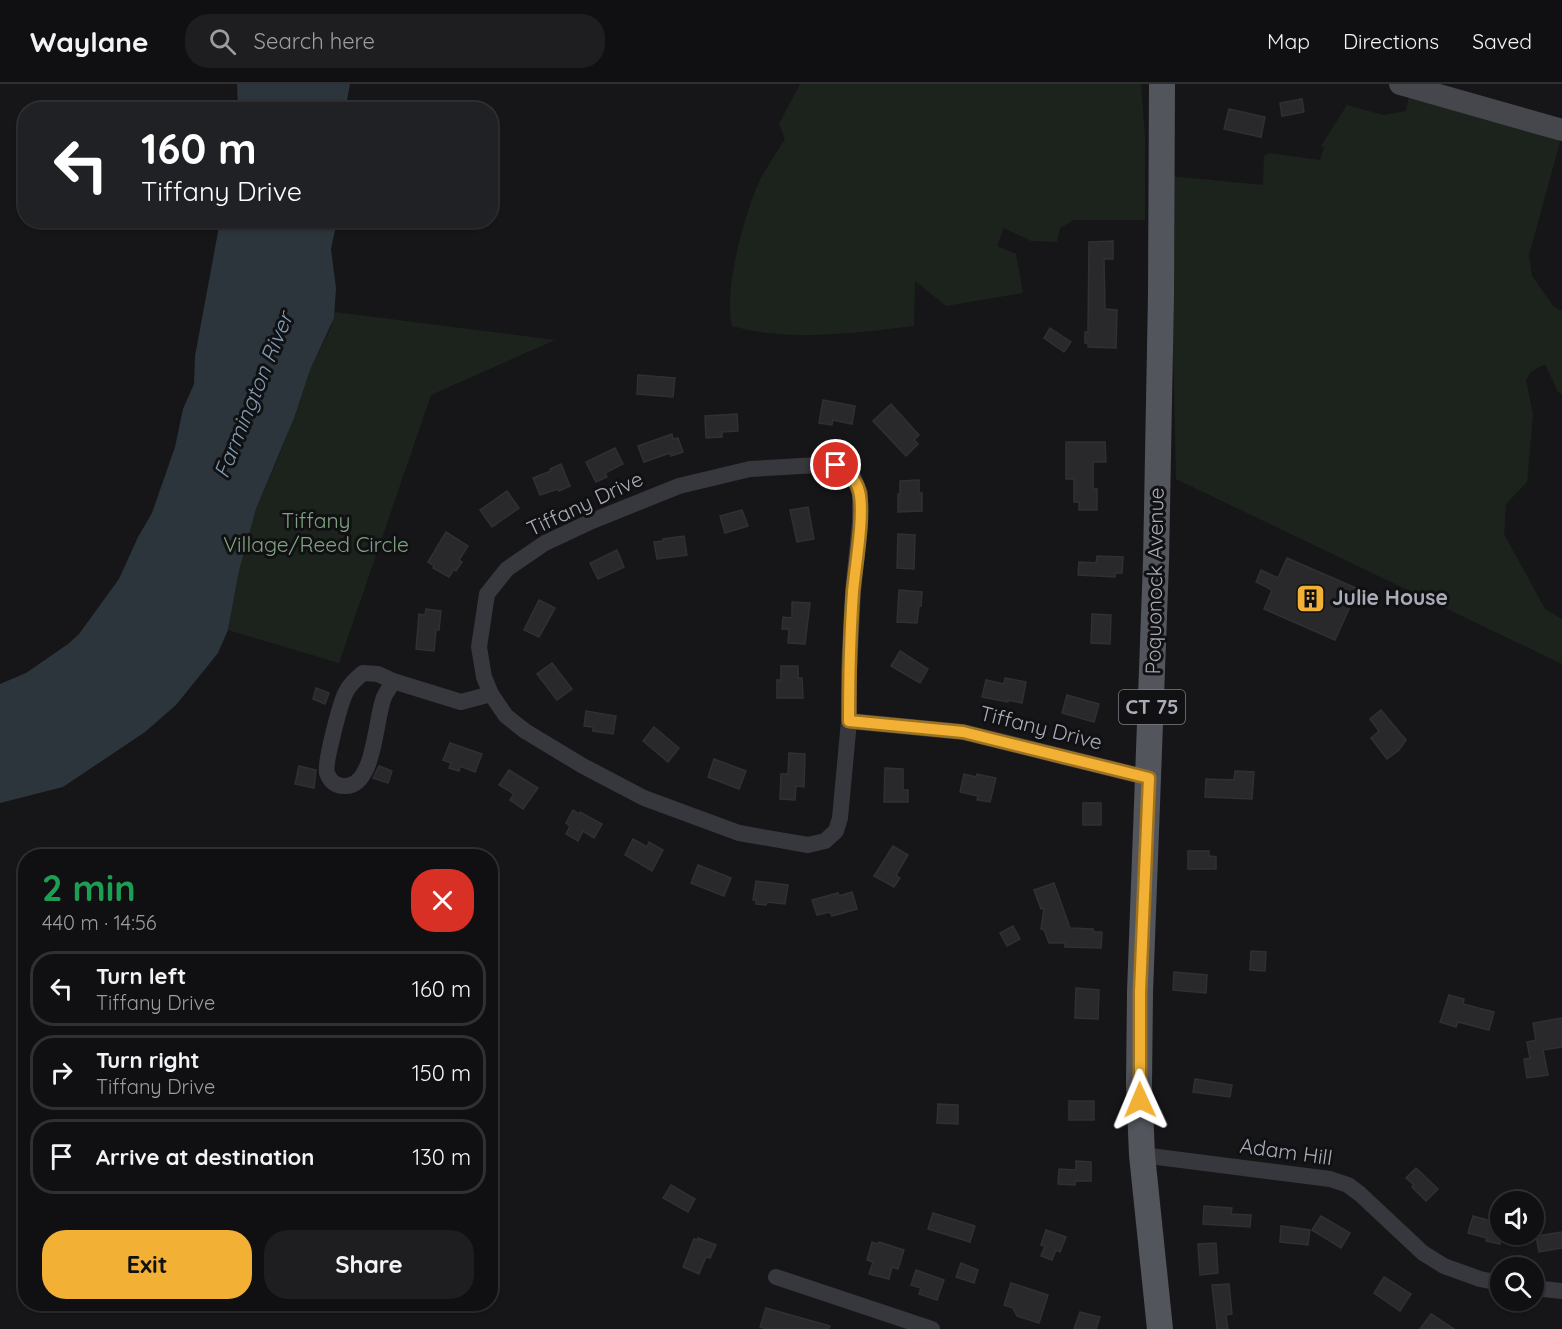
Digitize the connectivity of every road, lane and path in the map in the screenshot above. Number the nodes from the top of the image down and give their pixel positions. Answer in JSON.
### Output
{"nodes":[{"id":1,"x":1162,"y":84,"type":"edge"},
{"id":2,"x":1400,"y":84,"type":"edge"},
{"id":3,"x":1562,"y":130,"type":"edge"},
{"id":4,"x":393,"y":681,"type":"junction"},
{"id":5,"x":491,"y":694,"type":"junction"},
{"id":6,"x":849,"y":721,"type":"junction"},
{"id":7,"x":1149,"y":778,"type":"junction"},
{"id":8,"x":1142,"y":1155,"type":"junction"},
{"id":9,"x":776,"y":1277,"type":"dead end"},
{"id":10,"x":1490,"y":1281,"type":"edge"},
{"id":11,"x":1544,"y":1289,"type":"edge"},
{"id":12,"x":1562,"y":1291,"type":"edge"},
{"id":13,"x":932,"y":1329,"type":"edge"},
{"id":14,"x":1160,"y":1329,"type":"edge"}],
"edges":[{"from":1,"to":7,"type":"main road","name":"Poquonock Avenue","number":"CT 75"},
{"from":2,"to":3,"type":"street"},
{"from":4,"to":4,"type":"street"},
{"from":4,"to":5,"type":"street"},
{"from":5,"to":6,"type":"street","name":"Tiffany Drive"},
{"from":5,"to":6,"type":"street","name":"Tiffany Drive"},
{"from":6,"to":7,"type":"street","name":"Tiffany Drive"},
{"from":7,"to":8,"type":"main road","name":"Poquonock Avenue","number":"CT 75"},
{"from":8,"to":10,"type":"street","name":"Adam Hill"},
{"from":8,"to":14,"type":"main road","name":"Poquonock Avenue","number":"CT 75"},
{"from":9,"to":13,"type":"street"},
{"from":11,"to":12,"type":"street"}]}
